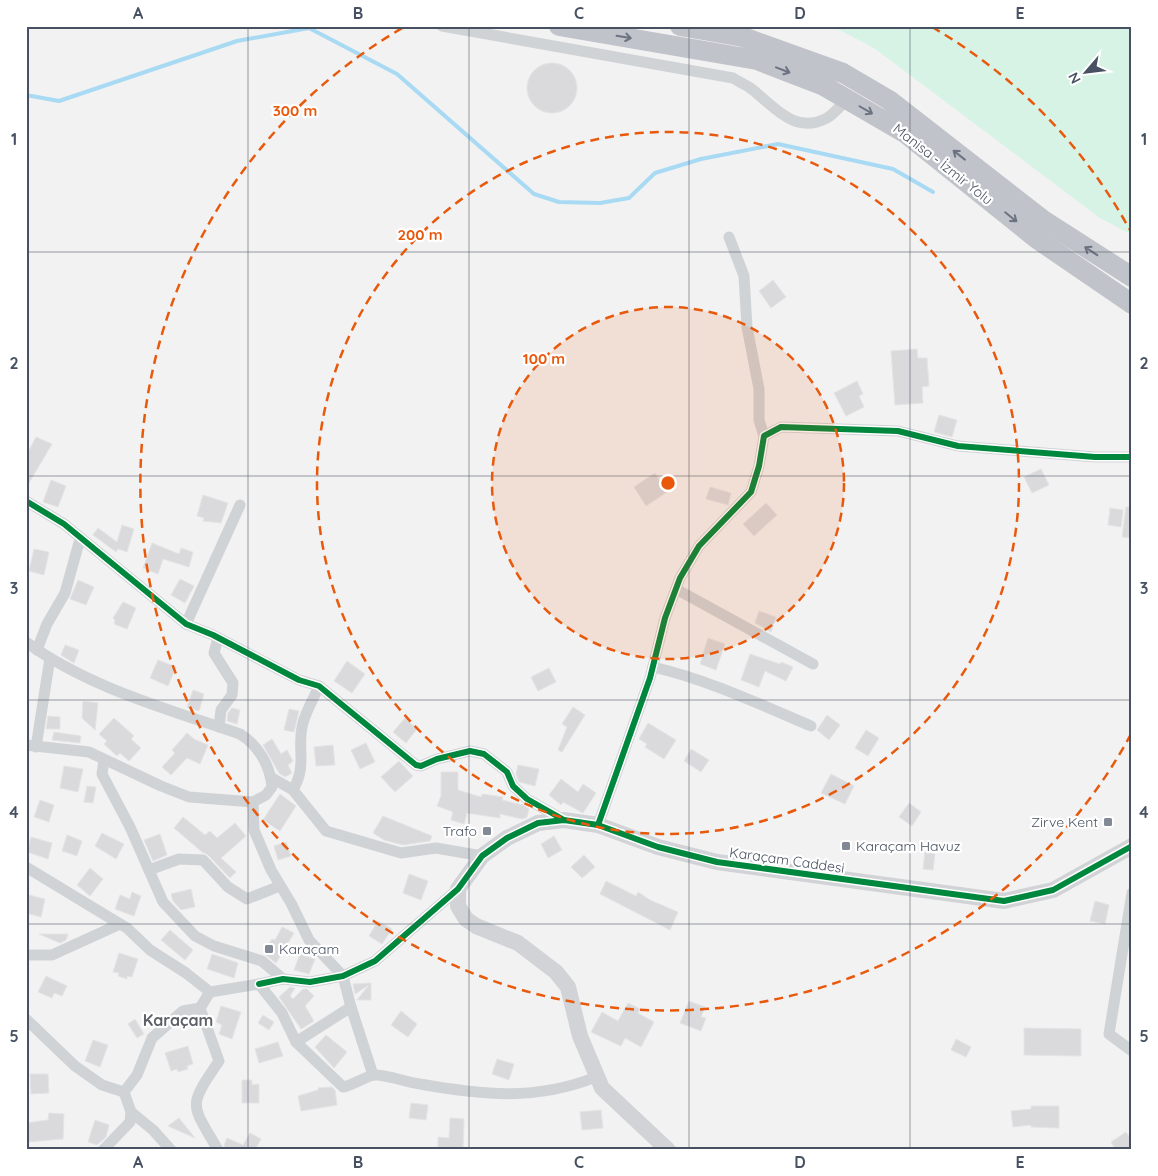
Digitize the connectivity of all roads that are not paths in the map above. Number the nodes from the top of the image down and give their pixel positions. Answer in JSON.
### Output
{"nodes":[{"id":1,"x":442,"y":26,"type":"edge"},
{"id":2,"x":559,"y":26,"type":"edge"},
{"id":3,"x":680,"y":26,"type":"edge"},
{"id":4,"x":847,"y":99,"type":"junction"},
{"id":5,"x":729,"y":237,"type":"dead end"},
{"id":6,"x":1132,"y":277,"type":"edge"},
{"id":7,"x":1132,"y":304,"type":"edge"},
{"id":8,"x":764,"y":436,"type":"junction"},
{"id":9,"x":1132,"y":457,"type":"edge"},
{"id":10,"x":26,"y":501,"type":"edge"},
{"id":11,"x":240,"y":505,"type":"dead end"},
{"id":12,"x":80,"y":539,"type":"junction"},
{"id":13,"x":676,"y":589,"type":"junction"},
{"id":14,"x":186,"y":624,"type":"junction"},
{"id":15,"x":218,"y":638,"type":"junction"},
{"id":16,"x":26,"y":642,"type":"edge"},
{"id":17,"x":37,"y":650,"type":"junction"},
{"id":18,"x":50,"y":658,"type":"junction"},
{"id":19,"x":813,"y":664,"type":"dead end"},
{"id":20,"x":653,"y":667,"type":"junction"},
{"id":21,"x":319,"y":686,"type":"junction"},
{"id":22,"x":811,"y":726,"type":"dead end"},
{"id":23,"x":219,"y":727,"type":"junction"},
{"id":24,"x":31,"y":746,"type":"edge"},
{"id":25,"x":104,"y":760,"type":"junction"},
{"id":26,"x":272,"y":778,"type":"junction"},
{"id":27,"x":294,"y":790,"type":"junction"},
{"id":28,"x":253,"y":802,"type":"junction"},
{"id":29,"x":564,"y":820,"type":"junction"},
{"id":30,"x":598,"y":824,"type":"junction"},
{"id":31,"x":1132,"y":846,"type":"edge"},
{"id":32,"x":482,"y":856,"type":"junction"},
{"id":33,"x":26,"y":867,"type":"edge"},
{"id":34,"x":149,"y":870,"type":"junction"},
{"id":35,"x":280,"y":886,"type":"junction"},
{"id":36,"x":458,"y":889,"type":"junction"},
{"id":37,"x":1132,"y":893,"type":"edge"},
{"id":38,"x":120,"y":924,"type":"junction"},
{"id":39,"x":26,"y":955,"type":"edge"},
{"id":40,"x":343,"y":976,"type":"junction"},
{"id":41,"x":283,"y":979,"type":"junction"},
{"id":42,"x":259,"y":984,"type":"junction"},
{"id":43,"x":210,"y":992,"type":"junction"},
{"id":44,"x":351,"y":1007,"type":"junction"},
{"id":45,"x":200,"y":1008,"type":"junction"},
{"id":46,"x":26,"y":1019,"type":"edge"},
{"id":47,"x":296,"y":1042,"type":"junction"},
{"id":48,"x":1132,"y":1051,"type":"edge"},
{"id":49,"x":373,"y":1075,"type":"junction"},
{"id":50,"x":596,"y":1077,"type":"junction"},
{"id":51,"x":124,"y":1092,"type":"junction"},
{"id":52,"x":130,"y":1112,"type":"junction"},
{"id":53,"x":103,"y":1150,"type":"edge"},
{"id":54,"x":171,"y":1150,"type":"edge"},
{"id":55,"x":218,"y":1150,"type":"edge"},
{"id":56,"x":668,"y":1150,"type":"edge"}],
"edges":[{"from":1,"to":4,"type":"street"},
{"from":2,"to":4,"type":"highway","name":"Manisa - İzmir Yolu","one_way":true},
{"from":6,"to":3,"type":"highway","name":"Manisa - İzmir Yolu","one_way":true},
{"from":4,"to":7,"type":"highway","name":"Manisa - İzmir Yolu","one_way":true},
{"from":5,"to":8,"type":"street"},
{"from":8,"to":9,"type":"street"},
{"from":8,"to":13,"type":"street"},
{"from":10,"to":12,"type":"street"},
{"from":11,"to":14,"type":"street"},
{"from":12,"to":14,"type":"street"},
{"from":12,"to":17,"type":"street"},
{"from":13,"to":19,"type":"street"},
{"from":13,"to":20,"type":"street"},
{"from":14,"to":15,"type":"street"},
{"from":15,"to":21,"type":"street"},
{"from":15,"to":23,"type":"street"},
{"from":16,"to":17,"type":"street"},
{"from":17,"to":18,"type":"street"},
{"from":18,"to":23,"type":"street"},
{"from":18,"to":24,"type":"street"},
{"from":20,"to":22,"type":"street"},
{"from":20,"to":30,"type":"street"},
{"from":21,"to":27,"type":"street"},
{"from":21,"to":29,"type":"street"},
{"from":23,"to":26,"type":"street"},
{"from":24,"to":25,"type":"street"},
{"from":25,"to":28,"type":"street"},
{"from":25,"to":34,"type":"street"},
{"from":26,"to":27,"type":"street"},
{"from":26,"to":28,"type":"street"},
{"from":27,"to":32,"type":"street"},
{"from":28,"to":35,"type":"street"},
{"from":29,"to":30,"type":"street","name":"Karaçam Caddesi"},
{"from":29,"to":32,"type":"street","name":"Karaçam Caddesi"},
{"from":30,"to":31,"type":"street","name":"Karaçam Caddesi"},
{"from":32,"to":36,"type":"street","name":"Karaçam Caddesi"},
{"from":33,"to":38,"type":"street"},
{"from":34,"to":35,"type":"street"},
{"from":34,"to":41,"type":"street"},
{"from":35,"to":40,"type":"street"},
{"from":36,"to":40,"type":"street"},
{"from":36,"to":50,"type":"street"},
{"from":37,"to":48,"type":"street"},
{"from":38,"to":39,"type":"street"},
{"from":38,"to":43,"type":"street"},
{"from":40,"to":41,"type":"street"},
{"from":40,"to":44,"type":"street"},
{"from":41,"to":42,"type":"street"},
{"from":42,"to":43,"type":"street"},
{"from":42,"to":47,"type":"street"},
{"from":43,"to":45,"type":"street"},
{"from":44,"to":47,"type":"street"},
{"from":44,"to":49,"type":"street"},
{"from":45,"to":51,"type":"street"},
{"from":45,"to":55,"type":"street"},
{"from":46,"to":51,"type":"street"},
{"from":47,"to":49,"type":"street"},
{"from":49,"to":50,"type":"street"},
{"from":50,"to":56,"type":"street"},
{"from":51,"to":52,"type":"street"},
{"from":52,"to":53,"type":"street"},
{"from":52,"to":54,"type":"street"}]}
